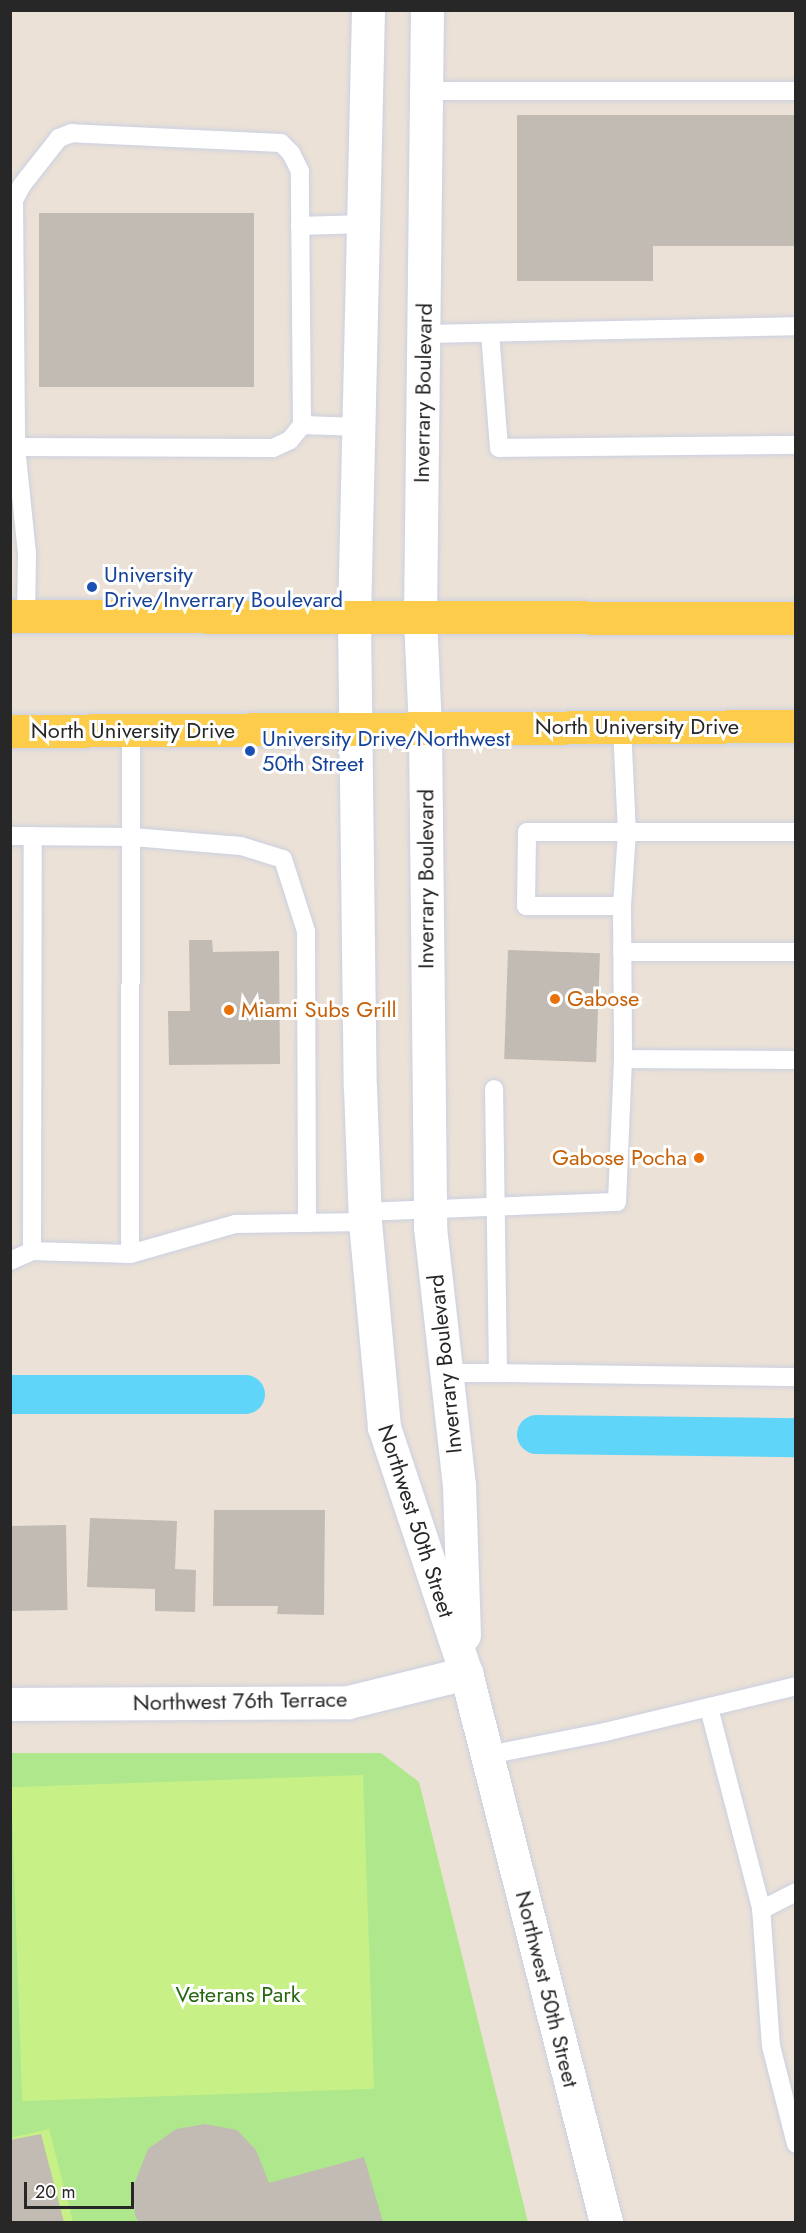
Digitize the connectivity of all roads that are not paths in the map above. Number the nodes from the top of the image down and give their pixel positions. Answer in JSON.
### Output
{"nodes":[{"id":1,"x":368,"y":10,"type":"edge"},
{"id":2,"x":427,"y":10,"type":"edge"},
{"id":3,"x":428,"y":91,"type":"junction"},
{"id":4,"x":795,"y":91,"type":"edge"},
{"id":5,"x":364,"y":224,"type":"junction"},
{"id":6,"x":300,"y":226,"type":"junction"},
{"id":7,"x":795,"y":326,"type":"edge"},
{"id":8,"x":490,"y":333,"type":"junction"},
{"id":9,"x":424,"y":334,"type":"junction"},
{"id":10,"x":302,"y":425,"type":"junction"},
{"id":11,"x":359,"y":427,"type":"junction"},
{"id":12,"x":795,"y":445,"type":"edge"},
{"id":13,"x":16,"y":447,"type":"junction"},
{"id":14,"x":16,"y":502,"type":"edge"},
{"id":15,"x":18,"y":616,"type":"edge"},
{"id":16,"x":420,"y":618,"type":"junction"},
{"id":17,"x":795,"y":618,"type":"edge"},
{"id":18,"x":354,"y":619,"type":"junction"},
{"id":19,"x":795,"y":726,"type":"edge"},
{"id":20,"x":622,"y":727,"type":"junction"},
{"id":21,"x":425,"y":728,"type":"junction"},
{"id":22,"x":357,"y":729,"type":"junction"},
{"id":23,"x":10,"y":731,"type":"edge"},
{"id":24,"x":131,"y":732,"type":"junction"},
{"id":25,"x":627,"y":832,"type":"junction"},
{"id":26,"x":795,"y":832,"type":"edge"},
{"id":27,"x":10,"y":836,"type":"edge"},
{"id":28,"x":33,"y":836,"type":"junction"},
{"id":29,"x":133,"y":837,"type":"junction"},
{"id":30,"x":622,"y":906,"type":"junction"},
{"id":31,"x":622,"y":952,"type":"junction"},
{"id":32,"x":795,"y":952,"type":"edge"},
{"id":33,"x":623,"y":1059,"type":"junction"},
{"id":34,"x":795,"y":1060,"type":"edge"},
{"id":35,"x":494,"y":1089,"type":"dead end"},
{"id":36,"x":495,"y":1206,"type":"junction"},
{"id":37,"x":430,"y":1208,"type":"junction"},
{"id":38,"x":365,"y":1217,"type":"junction"},
{"id":39,"x":307,"y":1223,"type":"junction"},
{"id":40,"x":32,"y":1251,"type":"junction"},
{"id":41,"x":130,"y":1254,"type":"junction"},
{"id":42,"x":10,"y":1261,"type":"edge"},
{"id":43,"x":498,"y":1373,"type":"junction"},
{"id":44,"x":447,"y":1374,"type":"junction"},
{"id":45,"x":795,"y":1377,"type":"edge"},
{"id":46,"x":466,"y":1673,"type":"junction"},
{"id":47,"x":795,"y":1686,"type":"edge"},
{"id":48,"x":10,"y":1704,"type":"edge"},
{"id":49,"x":709,"y":1708,"type":"junction"},
{"id":50,"x":488,"y":1755,"type":"junction"},
{"id":51,"x":795,"y":1892,"type":"edge"},
{"id":52,"x":761,"y":1910,"type":"junction"},
{"id":53,"x":795,"y":2144,"type":"edge"},
{"id":54,"x":606,"y":2223,"type":"edge"}],
"edges":[{"from":1,"to":5,"type":"street"},
{"from":2,"to":3,"type":"street","name":"Inverrary Boulevard"},
{"from":3,"to":4,"type":"lane"},
{"from":3,"to":9,"type":"street","name":"Inverrary Boulevard"},
{"from":5,"to":6,"type":"lane"},
{"from":5,"to":11,"type":"street"},
{"from":6,"to":10,"type":"lane"},
{"from":6,"to":13,"type":"lane"},
{"from":7,"to":8,"type":"lane"},
{"from":8,"to":9,"type":"lane"},
{"from":8,"to":12,"type":"lane"},
{"from":9,"to":16,"type":"street","name":"Inverrary Boulevard"},
{"from":10,"to":11,"type":"lane"},
{"from":10,"to":13,"type":"lane"},
{"from":11,"to":18,"type":"street"},
{"from":13,"to":14,"type":"lane"},
{"from":14,"to":15,"type":"lane"},
{"from":15,"to":18,"type":"main road"},
{"from":16,"to":17,"type":"main road"},
{"from":16,"to":18,"type":"main road"},
{"from":16,"to":21,"type":"street","name":"Inverrary Boulevard"},
{"from":18,"to":22,"type":"street"},
{"from":19,"to":20,"type":"main road","name":"North University Drive"},
{"from":20,"to":21,"type":"main road","name":"North University Drive"},
{"from":20,"to":25,"type":"lane"},
{"from":21,"to":22,"type":"main road","name":"North University Drive"},
{"from":21,"to":37,"type":"street","name":"Inverrary Boulevard"},
{"from":22,"to":24,"type":"main road","name":"North University Drive"},
{"from":22,"to":38,"type":"street","name":"Northwest 50th Street"},
{"from":23,"to":24,"type":"main road","name":"North University Drive"},
{"from":24,"to":29,"type":"lane"},
{"from":25,"to":26,"type":"lane"},
{"from":25,"to":30,"type":"lane"},
{"from":25,"to":30,"type":"lane"},
{"from":27,"to":28,"type":"lane"},
{"from":28,"to":29,"type":"lane"},
{"from":28,"to":40,"type":"lane"},
{"from":29,"to":39,"type":"lane"},
{"from":29,"to":41,"type":"lane"},
{"from":30,"to":31,"type":"lane"},
{"from":31,"to":32,"type":"lane"},
{"from":31,"to":33,"type":"lane"},
{"from":33,"to":34,"type":"lane"},
{"from":33,"to":36,"type":"lane"},
{"from":35,"to":36,"type":"lane"},
{"from":36,"to":37,"type":"lane"},
{"from":36,"to":43,"type":"lane"},
{"from":37,"to":38,"type":"lane"},
{"from":37,"to":44,"type":"street","name":"Inverrary Boulevard"},
{"from":38,"to":39,"type":"lane"},
{"from":38,"to":46,"type":"street","name":"Northwest 50th Street"},
{"from":39,"to":41,"type":"lane"},
{"from":40,"to":41,"type":"lane"},
{"from":40,"to":42,"type":"lane"},
{"from":43,"to":44,"type":"lane"},
{"from":43,"to":45,"type":"lane"},
{"from":44,"to":46,"type":"street","name":"Inverrary Boulevard"},
{"from":46,"to":48,"type":"street","name":"Northwest 76th Terrace"},
{"from":46,"to":50,"type":"street","name":"Northwest 50th Street"},
{"from":47,"to":49,"type":"lane"},
{"from":49,"to":50,"type":"lane"},
{"from":49,"to":52,"type":"lane"},
{"from":50,"to":54,"type":"street","name":"Northwest 50th Street"},
{"from":51,"to":52,"type":"lane"},
{"from":52,"to":53,"type":"lane"}]}
